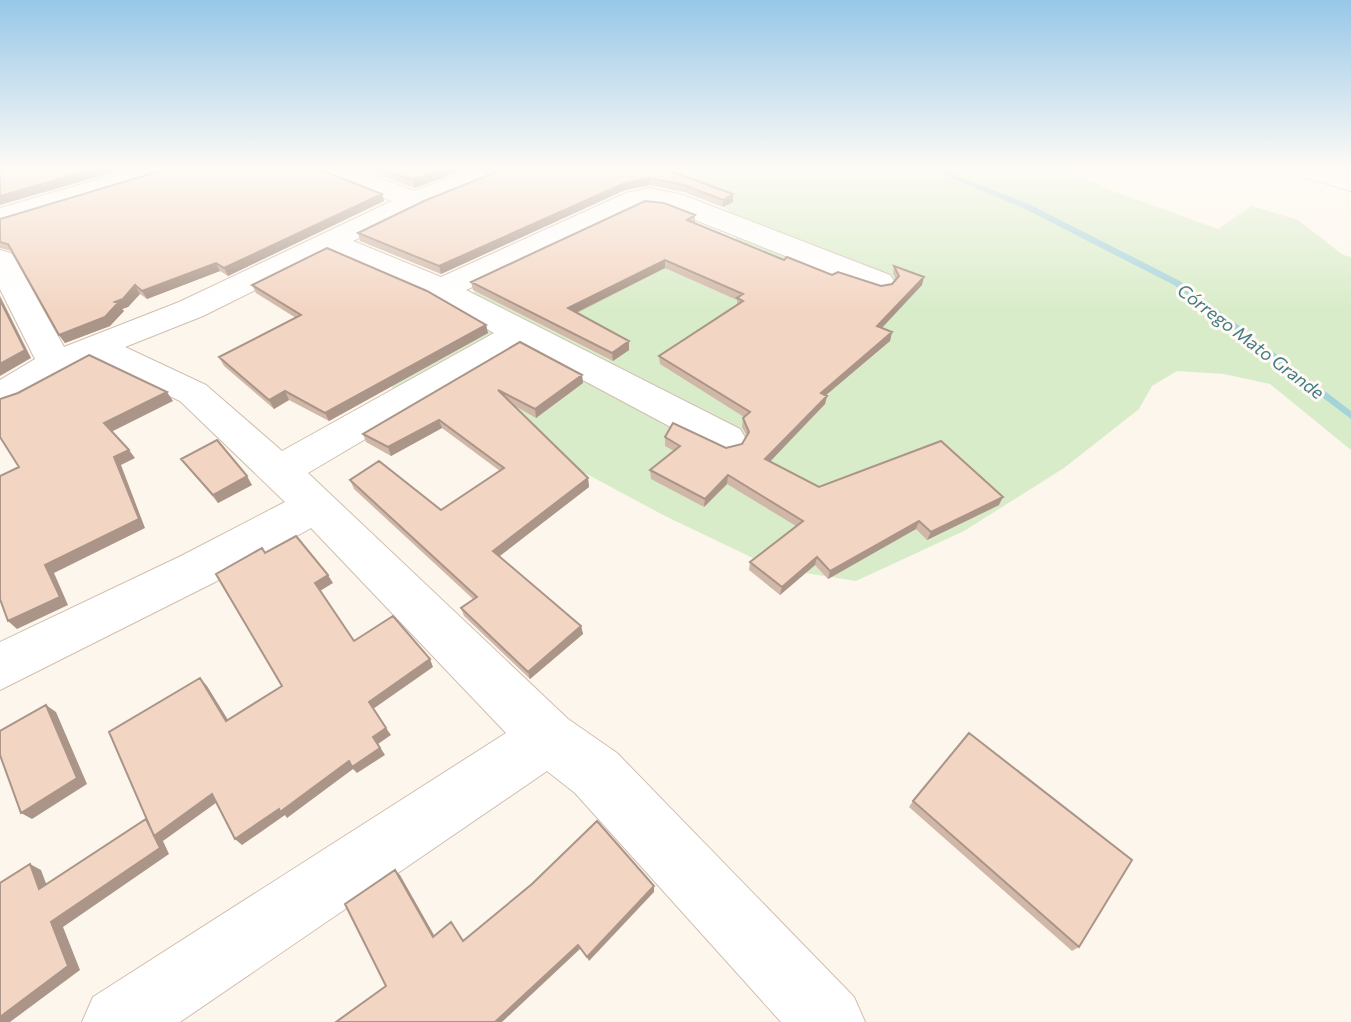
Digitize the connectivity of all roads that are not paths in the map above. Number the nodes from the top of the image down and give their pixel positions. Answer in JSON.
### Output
{"nodes":[{"id":1,"x":383,"y":216,"type":"edge"},
{"id":2,"x":600,"y":216,"type":"edge"},
{"id":3,"x":710,"y":216,"type":"edge"},
{"id":4,"x":329,"y":242,"type":"junction"},
{"id":5,"x":0,"y":259,"type":"edge"},
{"id":6,"x":879,"y":282,"type":"edge"},
{"id":7,"x":442,"y":289,"type":"junction"},
{"id":8,"x":15,"y":320,"type":"edge"},
{"id":9,"x":520,"y":333,"type":"junction"},
{"id":10,"x":96,"y":347,"type":"junction"},
{"id":11,"x":55,"y":363,"type":"junction"},
{"id":12,"x":0,"y":396,"type":"edge"},
{"id":13,"x":726,"y":439,"type":"dead end"},
{"id":14,"x":298,"y":488,"type":"junction"},
{"id":15,"x":0,"y":667,"type":"edge"},
{"id":16,"x":548,"y":738,"type":"junction"},
{"id":17,"x":118,"y":1022,"type":"edge"},
{"id":18,"x":829,"y":1022,"type":"edge"}],
"edges":[{"from":1,"to":4,"type":"street"},
{"from":2,"to":7,"type":"street"},
{"from":3,"to":6,"type":"street"},
{"from":4,"to":7,"type":"street"},
{"from":4,"to":10,"type":"street"},
{"from":5,"to":8,"type":"street"},
{"from":7,"to":9,"type":"street"},
{"from":8,"to":11,"type":"street"},
{"from":9,"to":13,"type":"street"},
{"from":9,"to":14,"type":"street"},
{"from":10,"to":11,"type":"street"},
{"from":10,"to":14,"type":"street"},
{"from":11,"to":12,"type":"street"},
{"from":14,"to":15,"type":"street"},
{"from":14,"to":16,"type":"street"},
{"from":16,"to":17,"type":"street"},
{"from":16,"to":18,"type":"street"}]}
